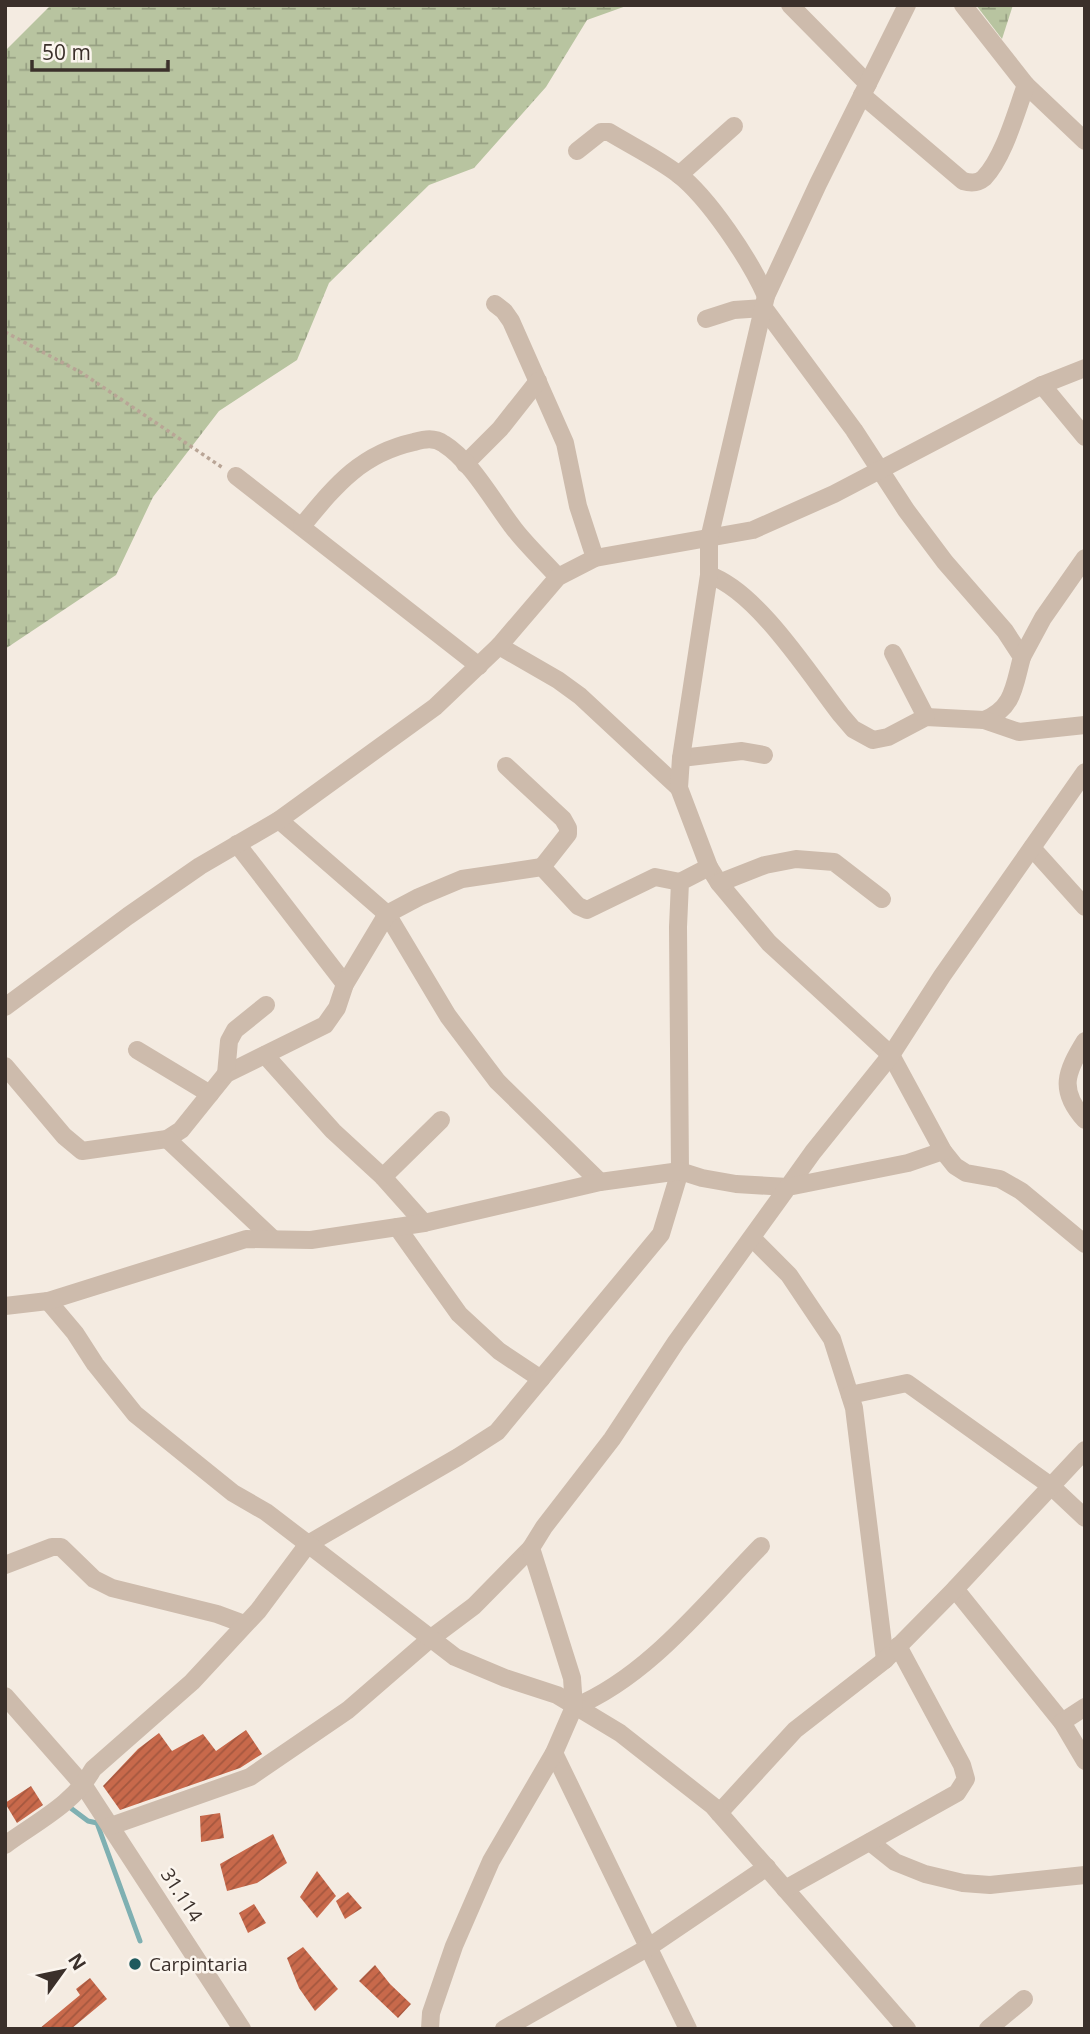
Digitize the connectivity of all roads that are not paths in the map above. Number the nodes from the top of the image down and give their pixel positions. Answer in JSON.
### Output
{"nodes":[{"id":1,"x":790,"y":5,"type":"edge"},
{"id":2,"x":906,"y":5,"type":"edge"},
{"id":3,"x":963,"y":5,"type":"edge"},
{"id":4,"x":1026,"y":85,"type":"junction"},
{"id":5,"x":865,"y":89,"type":"junction"},
{"id":6,"x":734,"y":126,"type":"dead end"},
{"id":7,"x":1085,"y":141,"type":"edge"},
{"id":8,"x":577,"y":151,"type":"dead end"},
{"id":9,"x":679,"y":175,"type":"junction"},
{"id":10,"x":765,"y":302,"type":"junction"},
{"id":11,"x":495,"y":304,"type":"dead end"},
{"id":12,"x":706,"y":319,"type":"dead end"},
{"id":13,"x":1085,"y":368,"type":"edge"},
{"id":14,"x":538,"y":381,"type":"junction"},
{"id":15,"x":1042,"y":385,"type":"junction"},
{"id":16,"x":1085,"y":437,"type":"edge"},
{"id":17,"x":465,"y":464,"type":"junction"},
{"id":18,"x":879,"y":469,"type":"junction"},
{"id":19,"x":236,"y":476,"type":"road end"},
{"id":20,"x":302,"y":526,"type":"junction"},
{"id":21,"x":709,"y":538,"type":"junction"},
{"id":22,"x":595,"y":558,"type":"junction"},
{"id":23,"x":1085,"y":558,"type":"edge"},
{"id":24,"x":709,"y":576,"type":"junction"},
{"id":25,"x":558,"y":577,"type":"junction"},
{"id":26,"x":499,"y":646,"type":"junction"},
{"id":27,"x":893,"y":653,"type":"dead end"},
{"id":28,"x":1021,"y":657,"type":"junction"},
{"id":29,"x":479,"y":666,"type":"junction"},
{"id":30,"x":926,"y":717,"type":"junction"},
{"id":31,"x":984,"y":720,"type":"junction"},
{"id":32,"x":1085,"y":725,"type":"edge"},
{"id":33,"x":764,"y":755,"type":"dead end"},
{"id":34,"x":681,"y":758,"type":"junction"},
{"id":35,"x":506,"y":766,"type":"dead end"},
{"id":36,"x":1085,"y":772,"type":"edge"},
{"id":37,"x":679,"y":788,"type":"junction"},
{"id":38,"x":279,"y":820,"type":"junction"},
{"id":39,"x":237,"y":844,"type":"junction"},
{"id":40,"x":1032,"y":848,"type":"junction"},
{"id":41,"x":542,"y":867,"type":"junction"},
{"id":42,"x":709,"y":867,"type":"junction"},
{"id":43,"x":680,"y":882,"type":"junction"},
{"id":44,"x":719,"y":883,"type":"junction"},
{"id":45,"x":882,"y":899,"type":"dead end"},
{"id":46,"x":1085,"y":907,"type":"edge"},
{"id":47,"x":387,"y":914,"type":"junction"},
{"id":48,"x":345,"y":984,"type":"junction"},
{"id":49,"x":266,"y":1005,"type":"dead end"},
{"id":50,"x":5,"y":1007,"type":"edge"},
{"id":51,"x":1085,"y":1041,"type":"edge"},
{"id":52,"x":137,"y":1050,"type":"dead end"},
{"id":53,"x":265,"y":1055,"type":"junction"},
{"id":54,"x":891,"y":1055,"type":"junction"},
{"id":55,"x":5,"y":1066,"type":"edge"},
{"id":56,"x":226,"y":1074,"type":"junction"},
{"id":57,"x":210,"y":1094,"type":"junction"},
{"id":58,"x":440,"y":1120,"type":"dead end"},
{"id":59,"x":1085,"y":1120,"type":"edge"},
{"id":60,"x":167,"y":1139,"type":"junction"},
{"id":61,"x":943,"y":1151,"type":"junction"},
{"id":62,"x":680,"y":1171,"type":"junction"},
{"id":63,"x":383,"y":1177,"type":"junction"},
{"id":64,"x":600,"y":1182,"type":"junction"},
{"id":65,"x":788,"y":1187,"type":"junction"},
{"id":66,"x":424,"y":1223,"type":"junction"},
{"id":67,"x":397,"y":1227,"type":"junction"},
{"id":68,"x":272,"y":1238,"type":"junction"},
{"id":69,"x":752,"y":1238,"type":"junction"},
{"id":70,"x":1085,"y":1244,"type":"edge"},
{"id":71,"x":48,"y":1301,"type":"junction"},
{"id":72,"x":5,"y":1306,"type":"edge"},
{"id":73,"x":541,"y":1379,"type":"junction"},
{"id":74,"x":850,"y":1395,"type":"junction"},
{"id":75,"x":1085,"y":1451,"type":"edge"},
{"id":76,"x":1051,"y":1486,"type":"junction"},
{"id":77,"x":1085,"y":1518,"type":"edge"},
{"id":78,"x":308,"y":1545,"type":"junction"},
{"id":79,"x":761,"y":1546,"type":"dead end"},
{"id":80,"x":531,"y":1549,"type":"junction"},
{"id":81,"x":5,"y":1565,"type":"edge"},
{"id":82,"x":955,"y":1589,"type":"junction"},
{"id":83,"x":244,"y":1624,"type":"junction"},
{"id":84,"x":430,"y":1639,"type":"junction"},
{"id":85,"x":898,"y":1646,"type":"junction"},
{"id":86,"x":885,"y":1660,"type":"junction"},
{"id":87,"x":5,"y":1696,"type":"edge"},
{"id":88,"x":574,"y":1707,"type":"junction"},
{"id":89,"x":1085,"y":1707,"type":"edge"},
{"id":90,"x":1062,"y":1722,"type":"junction"},
{"id":91,"x":554,"y":1754,"type":"junction"},
{"id":92,"x":1085,"y":1761,"type":"edge"},
{"id":93,"x":84,"y":1786,"type":"junction"},
{"id":94,"x":719,"y":1813,"type":"junction"},
{"id":95,"x":111,"y":1826,"type":"junction"},
{"id":96,"x":870,"y":1842,"type":"junction"},
{"id":97,"x":5,"y":1845,"type":"edge"},
{"id":98,"x":767,"y":1867,"type":"junction"},
{"id":99,"x":1085,"y":1875,"type":"edge"},
{"id":100,"x":785,"y":1889,"type":"junction"},
{"id":101,"x":649,"y":1947,"type":"junction"},
{"id":102,"x":1024,"y":1999,"type":"dead end"},
{"id":103,"x":242,"y":2029,"type":"edge"},
{"id":104,"x":430,"y":2029,"type":"edge"},
{"id":105,"x":504,"y":2029,"type":"edge"},
{"id":106,"x":688,"y":2029,"type":"edge"},
{"id":107,"x":907,"y":2029,"type":"edge"},
{"id":108,"x":988,"y":2029,"type":"edge"}],
"edges":[{"from":1,"to":5,"type":"street"},
{"from":2,"to":5,"type":"street"},
{"from":3,"to":4,"type":"street"},
{"from":4,"to":5,"type":"street"},
{"from":4,"to":7,"type":"street"},
{"from":5,"to":10,"type":"street"},
{"from":6,"to":9,"type":"street"},
{"from":8,"to":9,"type":"street"},
{"from":9,"to":10,"type":"street"},
{"from":10,"to":12,"type":"street"},
{"from":10,"to":18,"type":"street"},
{"from":10,"to":21,"type":"street"},
{"from":11,"to":14,"type":"street"},
{"from":13,"to":15,"type":"street"},
{"from":14,"to":17,"type":"street"},
{"from":14,"to":22,"type":"street"},
{"from":15,"to":16,"type":"street"},
{"from":15,"to":18,"type":"street"},
{"from":17,"to":20,"type":"street"},
{"from":17,"to":25,"type":"street"},
{"from":18,"to":21,"type":"street"},
{"from":18,"to":28,"type":"street"},
{"from":19,"to":20,"type":"street"},
{"from":20,"to":29,"type":"street"},
{"from":21,"to":22,"type":"street"},
{"from":21,"to":24,"type":"street"},
{"from":22,"to":25,"type":"street"},
{"from":23,"to":28,"type":"street"},
{"from":24,"to":30,"type":"street"},
{"from":24,"to":34,"type":"street"},
{"from":25,"to":26,"type":"street"},
{"from":26,"to":29,"type":"street"},
{"from":26,"to":37,"type":"street"},
{"from":27,"to":30,"type":"street"},
{"from":28,"to":31,"type":"street"},
{"from":29,"to":38,"type":"street"},
{"from":30,"to":31,"type":"street"},
{"from":31,"to":32,"type":"street"},
{"from":33,"to":34,"type":"street"},
{"from":34,"to":37,"type":"street"},
{"from":35,"to":41,"type":"street"},
{"from":36,"to":40,"type":"street"},
{"from":37,"to":42,"type":"street"},
{"from":38,"to":39,"type":"street"},
{"from":38,"to":47,"type":"street"},
{"from":39,"to":48,"type":"street"},
{"from":39,"to":50,"type":"street"},
{"from":40,"to":46,"type":"street"},
{"from":40,"to":54,"type":"street"},
{"from":41,"to":43,"type":"street"},
{"from":41,"to":47,"type":"street"},
{"from":42,"to":43,"type":"street"},
{"from":42,"to":44,"type":"street"},
{"from":43,"to":62,"type":"street"},
{"from":44,"to":45,"type":"street"},
{"from":44,"to":54,"type":"street"},
{"from":47,"to":48,"type":"street"},
{"from":47,"to":64,"type":"street"},
{"from":48,"to":53,"type":"street"},
{"from":49,"to":56,"type":"street"},
{"from":51,"to":59,"type":"street"},
{"from":52,"to":57,"type":"street"},
{"from":53,"to":56,"type":"street"},
{"from":53,"to":63,"type":"street"},
{"from":54,"to":61,"type":"street"},
{"from":54,"to":65,"type":"street"},
{"from":55,"to":60,"type":"street"},
{"from":56,"to":57,"type":"street"},
{"from":57,"to":60,"type":"street"},
{"from":58,"to":63,"type":"street"},
{"from":60,"to":68,"type":"street"},
{"from":61,"to":65,"type":"street"},
{"from":61,"to":70,"type":"street"},
{"from":62,"to":64,"type":"street"},
{"from":62,"to":65,"type":"street"},
{"from":62,"to":73,"type":"street"},
{"from":63,"to":66,"type":"street"},
{"from":64,"to":66,"type":"street"},
{"from":65,"to":69,"type":"street"},
{"from":66,"to":67,"type":"street"},
{"from":67,"to":68,"type":"street"},
{"from":67,"to":73,"type":"street"},
{"from":68,"to":71,"type":"street"},
{"from":69,"to":74,"type":"street"},
{"from":69,"to":80,"type":"street"},
{"from":71,"to":72,"type":"street"},
{"from":71,"to":78,"type":"street"},
{"from":73,"to":78,"type":"street"},
{"from":74,"to":76,"type":"street"},
{"from":74,"to":86,"type":"street"},
{"from":75,"to":76,"type":"street"},
{"from":76,"to":77,"type":"street"},
{"from":76,"to":82,"type":"street"},
{"from":78,"to":83,"type":"street"},
{"from":78,"to":84,"type":"street"},
{"from":79,"to":88,"type":"street"},
{"from":80,"to":84,"type":"street"},
{"from":80,"to":88,"type":"street"},
{"from":81,"to":83,"type":"street"},
{"from":82,"to":85,"type":"street"},
{"from":82,"to":90,"type":"street"},
{"from":83,"to":93,"type":"street"},
{"from":84,"to":88,"type":"street"},
{"from":84,"to":95,"type":"street"},
{"from":85,"to":86,"type":"street"},
{"from":85,"to":96,"type":"street"},
{"from":86,"to":94,"type":"street"},
{"from":87,"to":93,"type":"street","name":"31.114"},
{"from":88,"to":91,"type":"street"},
{"from":88,"to":94,"type":"street"},
{"from":89,"to":90,"type":"street"},
{"from":90,"to":92,"type":"street"},
{"from":91,"to":101,"type":"street"},
{"from":91,"to":104,"type":"street"},
{"from":93,"to":95,"type":"street","name":"31.114"},
{"from":93,"to":97,"type":"street"},
{"from":94,"to":98,"type":"street"},
{"from":95,"to":103,"type":"street","name":"31.114"},
{"from":96,"to":99,"type":"street"},
{"from":96,"to":100,"type":"street"},
{"from":98,"to":100,"type":"street"},
{"from":98,"to":101,"type":"street"},
{"from":100,"to":107,"type":"street"},
{"from":101,"to":105,"type":"street"},
{"from":101,"to":106,"type":"street"},
{"from":102,"to":108,"type":"street"}]}
